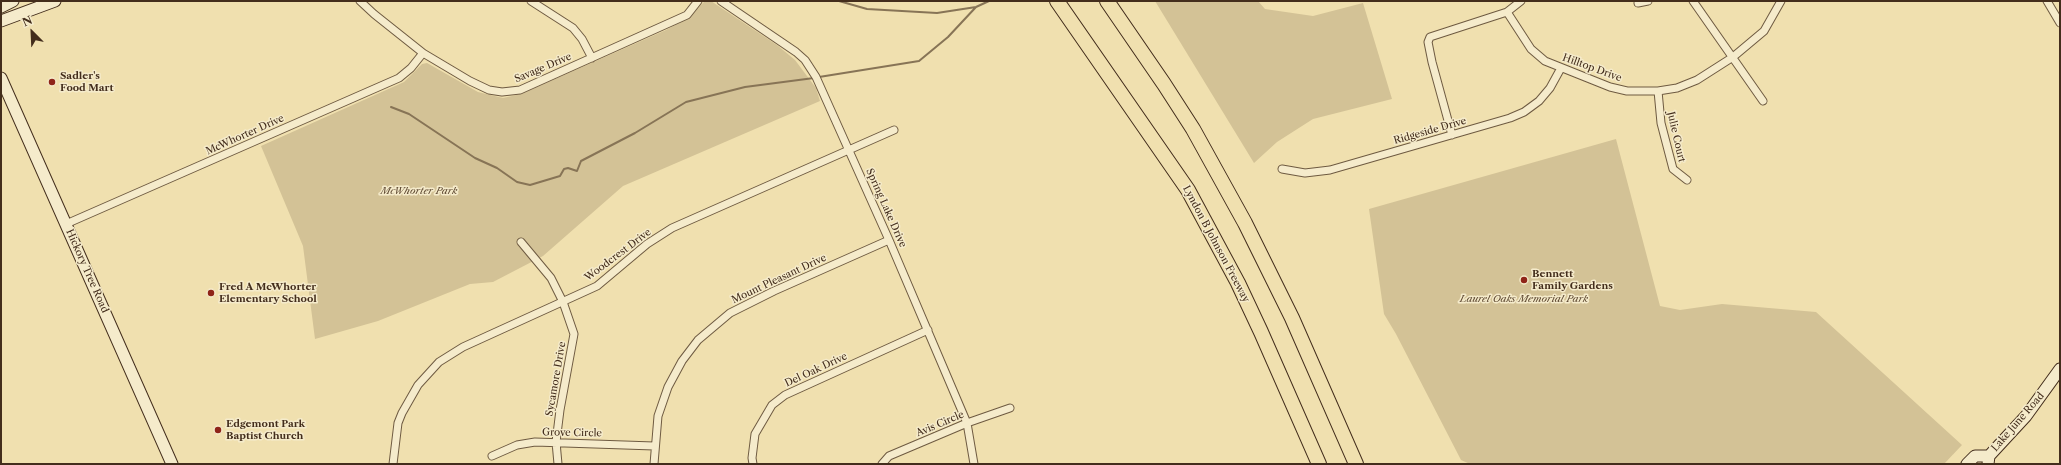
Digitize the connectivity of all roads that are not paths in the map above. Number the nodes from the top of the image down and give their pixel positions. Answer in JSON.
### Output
{"nodes":[{"id":1,"x":13,"y":1,"type":"edge"},
{"id":2,"x":55,"y":1,"type":"edge"},
{"id":3,"x":360,"y":1,"type":"edge"},
{"id":4,"x":531,"y":1,"type":"edge"},
{"id":5,"x":698,"y":1,"type":"edge"},
{"id":6,"x":721,"y":1,"type":"edge"},
{"id":7,"x":1049,"y":1,"type":"edge"},
{"id":8,"x":1057,"y":1,"type":"edge"},
{"id":9,"x":1107,"y":1,"type":"edge"},
{"id":10,"x":1521,"y":1,"type":"edge"},
{"id":11,"x":1648,"y":1,"type":"edge"},
{"id":12,"x":1694,"y":1,"type":"edge"},
{"id":13,"x":1781,"y":1,"type":"edge"},
{"id":14,"x":2047,"y":1,"type":"edge"},
{"id":15,"x":1638,"y":3,"type":"dead end"},
{"id":16,"x":1,"y":7,"type":"edge"},
{"id":17,"x":1507,"y":12,"type":"junction"},
{"id":18,"x":1,"y":22,"type":"edge"},
{"id":19,"x":2060,"y":23,"type":"edge"},
{"id":20,"x":423,"y":53,"type":"junction"},
{"id":21,"x":1733,"y":57,"type":"junction"},
{"id":22,"x":592,"y":58,"type":"junction"},
{"id":23,"x":1561,"y":68,"type":"junction"},
{"id":24,"x":1110,"y":77,"type":"junction"},
{"id":25,"x":1,"y":78,"type":"edge"},
{"id":26,"x":1658,"y":91,"type":"junction"},
{"id":27,"x":1763,"y":101,"type":"dead end"},
{"id":28,"x":894,"y":130,"type":"dead end"},
{"id":29,"x":1452,"y":135,"type":"junction"},
{"id":30,"x":849,"y":150,"type":"junction"},
{"id":31,"x":1282,"y":169,"type":"dead end"},
{"id":32,"x":1687,"y":180,"type":"dead end"},
{"id":33,"x":66,"y":224,"type":"junction"},
{"id":34,"x":889,"y":240,"type":"junction"},
{"id":35,"x":521,"y":242,"type":"dead end"},
{"id":36,"x":563,"y":302,"type":"junction"},
{"id":37,"x":928,"y":330,"type":"junction"},
{"id":38,"x":2060,"y":369,"type":"edge"},
{"id":39,"x":1010,"y":408,"type":"dead end"},
{"id":40,"x":967,"y":423,"type":"junction"},
{"id":41,"x":556,"y":442,"type":"junction"},
{"id":42,"x":654,"y":446,"type":"junction"},
{"id":43,"x":492,"y":456,"type":"dead end"},
{"id":44,"x":1989,"y":460,"type":"edge"},
{"id":45,"x":172,"y":464,"type":"edge"},
{"id":46,"x":393,"y":464,"type":"edge"},
{"id":47,"x":558,"y":464,"type":"edge"},
{"id":48,"x":654,"y":464,"type":"edge"},
{"id":49,"x":753,"y":464,"type":"edge"},
{"id":50,"x":882,"y":464,"type":"edge"},
{"id":51,"x":974,"y":464,"type":"edge"},
{"id":52,"x":1319,"y":464,"type":"edge"},
{"id":53,"x":1356,"y":464,"type":"edge"},
{"id":54,"x":1967,"y":464,"type":"edge"}],
"edges":[{"from":1,"to":16,"type":"street"},
{"from":2,"to":18,"type":"street"},
{"from":3,"to":20,"type":"street","name":"Savage Drive"},
{"from":4,"to":22,"type":"street"},
{"from":5,"to":22,"type":"street","name":"Savage Drive"},
{"from":6,"to":30,"type":"street","name":"Spring Lake Drive"},
{"from":7,"to":24,"type":"highway"},
{"from":8,"to":24,"type":"highway","name":"Lyndon B Johnson Freeway"},
{"from":9,"to":53,"type":"highway"},
{"from":10,"to":17,"type":"street"},
{"from":11,"to":15,"type":"street"},
{"from":12,"to":21,"type":"street"},
{"from":13,"to":21,"type":"street","name":"Hilltop Drive"},
{"from":14,"to":19,"type":"street"},
{"from":17,"to":23,"type":"street","name":"Hilltop Drive"},
{"from":17,"to":29,"type":"street"},
{"from":20,"to":22,"type":"street","name":"Savage Drive"},
{"from":20,"to":33,"type":"street","name":"McWhorter Drive"},
{"from":21,"to":26,"type":"street","name":"Hilltop Drive"},
{"from":21,"to":27,"type":"street"},
{"from":23,"to":26,"type":"street","name":"Hilltop Drive"},
{"from":23,"to":29,"type":"street","name":"Ridgeside Drive"},
{"from":24,"to":52,"type":"highway","name":"Lyndon B Johnson Freeway"},
{"from":25,"to":33,"type":"street","name":"Hickory Tree Road"},
{"from":26,"to":32,"type":"street","name":"Julie Court"},
{"from":28,"to":30,"type":"street","name":"Woodcrest Drive"},
{"from":29,"to":31,"type":"street","name":"Ridgeside Drive"},
{"from":30,"to":34,"type":"street","name":"Spring Lake Drive"},
{"from":30,"to":36,"type":"street","name":"Woodcrest Drive"},
{"from":33,"to":45,"type":"street","name":"Hickory Tree Road"},
{"from":34,"to":37,"type":"street","name":"Spring Lake Drive"},
{"from":34,"to":42,"type":"street","name":"Mount Pleasant Drive"},
{"from":35,"to":36,"type":"street","name":"Sycamore Drive"},
{"from":36,"to":41,"type":"street","name":"Sycamore Drive"},
{"from":36,"to":46,"type":"street","name":"Woodcrest Drive"},
{"from":37,"to":40,"type":"street","name":"Spring Lake Drive"},
{"from":37,"to":49,"type":"street","name":"Del Oak Drive"},
{"from":38,"to":44,"type":"street","name":"Lake June Road"},
{"from":39,"to":40,"type":"street","name":"Avis Circle"},
{"from":40,"to":50,"type":"street","name":"Avis Circle"},
{"from":40,"to":51,"type":"street","name":"Spring Lake Drive"},
{"from":41,"to":42,"type":"street","name":"Grove Circle"},
{"from":41,"to":43,"type":"street","name":"Grove Circle"},
{"from":41,"to":47,"type":"street","name":"Sycamore Drive"},
{"from":42,"to":48,"type":"street","name":"Mount Pleasant Drive"},
{"from":44,"to":54,"type":"street","name":"Lake June Road"}]}
